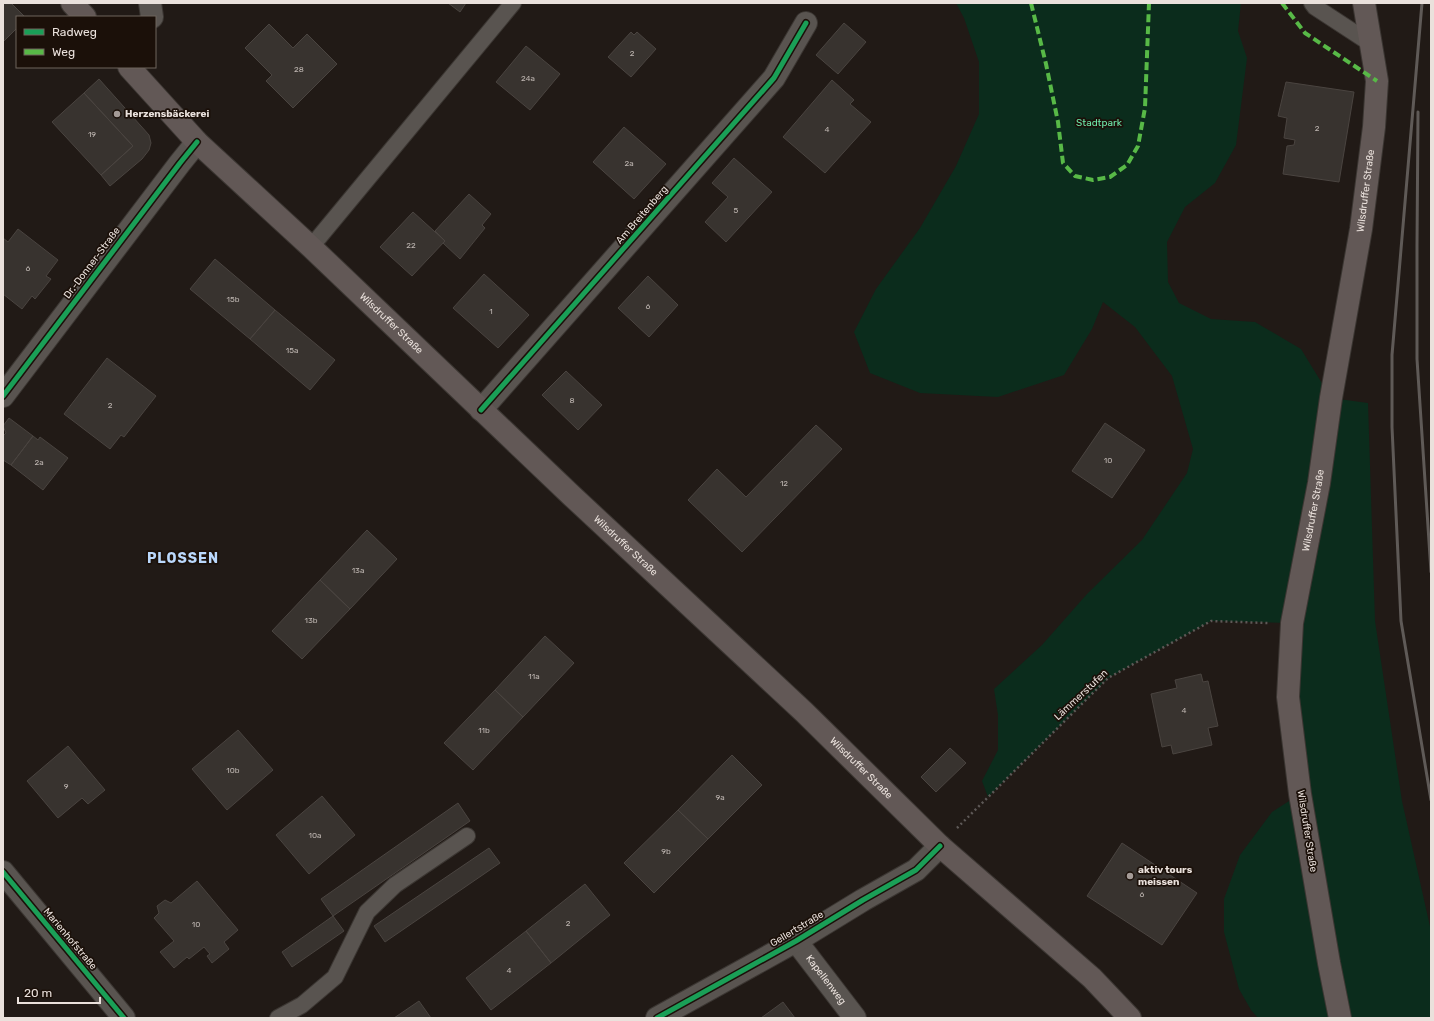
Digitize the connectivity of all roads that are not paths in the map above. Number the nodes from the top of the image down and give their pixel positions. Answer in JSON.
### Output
{"nodes":[{"id":1,"x":72,"y":3,"type":"edge"},
{"id":2,"x":150,"y":3,"type":"edge"},
{"id":3,"x":513,"y":3,"type":"edge"},
{"id":4,"x":1312,"y":3,"type":"edge"},
{"id":5,"x":1364,"y":3,"type":"edge"},
{"id":6,"x":84,"y":16,"type":"edge"},
{"id":7,"x":152,"y":16,"type":"edge"},
{"id":8,"x":806,"y":23,"type":"dead end"},
{"id":9,"x":1370,"y":43,"type":"junction"},
{"id":10,"x":132,"y":68,"type":"edge"},
{"id":11,"x":197,"y":142,"type":"junction"},
{"id":12,"x":311,"y":248,"type":"junction"},
{"id":13,"x":3,"y":396,"type":"edge"},
{"id":14,"x":481,"y":410,"type":"junction"},
{"id":15,"x":467,"y":836,"type":"dead end"},
{"id":16,"x":940,"y":846,"type":"junction"},
{"id":17,"x":3,"y":872,"type":"edge"},
{"id":18,"x":796,"y":941,"type":"junction"},
{"id":19,"x":124,"y":1018,"type":"edge"},
{"id":20,"x":278,"y":1018,"type":"edge"},
{"id":21,"x":657,"y":1018,"type":"edge"},
{"id":22,"x":855,"y":1018,"type":"edge"},
{"id":23,"x":1130,"y":1018,"type":"edge"},
{"id":24,"x":1340,"y":1018,"type":"edge"}],
"edges":[{"from":1,"to":6,"type":"main road"},
{"from":2,"to":7,"type":"street"},
{"from":3,"to":12,"type":"lane"},
{"from":4,"to":9,"type":"lane"},
{"from":5,"to":9,"type":"main road","name":"Wilsdruffer Straße"},
{"from":8,"to":14,"type":"street","name":"Am Breitenberg"},
{"from":9,"to":24,"type":"main road","name":"Wilsdruffer Straße"},
{"from":10,"to":11,"type":"main road","name":"Wilsdruffer Straße"},
{"from":11,"to":12,"type":"main road","name":"Wilsdruffer Straße"},
{"from":11,"to":13,"type":"street","name":"Dr.-Donner-Straße"},
{"from":12,"to":14,"type":"main road","name":"Wilsdruffer Straße"},
{"from":14,"to":16,"type":"main road","name":"Wilsdruffer Straße"},
{"from":15,"to":20,"type":"lane"},
{"from":16,"to":18,"type":"street","name":"Gellertstraße"},
{"from":16,"to":23,"type":"main road","name":"Wilsdruffer Straße"},
{"from":17,"to":19,"type":"street","name":"Marienhofstraße"},
{"from":18,"to":21,"type":"street","name":"Gellertstraße"},
{"from":18,"to":22,"type":"street","name":"Kapellenweg"}]}
